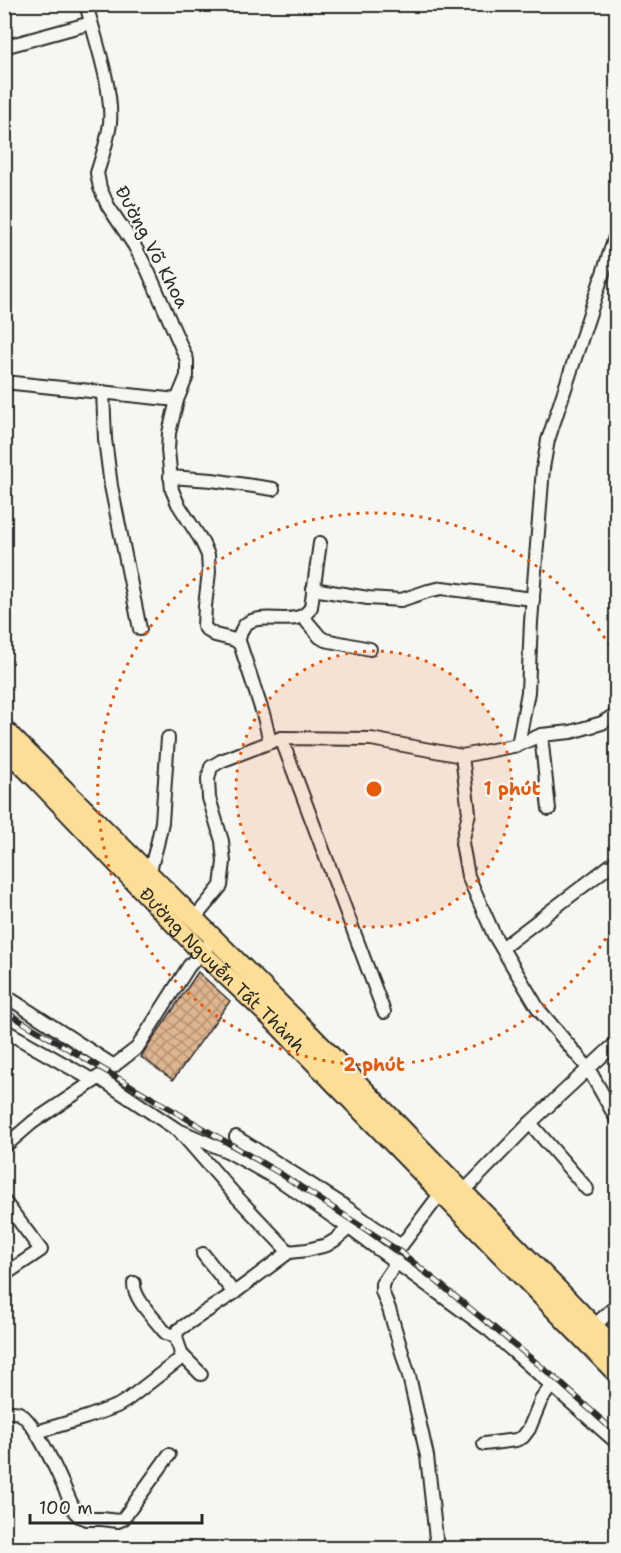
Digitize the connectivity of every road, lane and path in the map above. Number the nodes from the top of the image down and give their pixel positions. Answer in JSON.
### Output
{"nodes":[{"id":1,"x":86,"y":4,"type":"edge"},
{"id":2,"x":91,"y":23,"type":"junction"},
{"id":3,"x":4,"y":47,"type":"edge"},
{"id":4,"x":615,"y":237,"type":"edge"},
{"id":5,"x":4,"y":382,"type":"edge"},
{"id":6,"x":103,"y":392,"type":"junction"},
{"id":7,"x":177,"y":400,"type":"junction"},
{"id":8,"x":170,"y":477,"type":"junction"},
{"id":9,"x":273,"y":489,"type":"dead end"},
{"id":10,"x":320,"y":543,"type":"dead end"},
{"id":11,"x":313,"y":589,"type":"junction"},
{"id":12,"x":527,"y":599,"type":"junction"},
{"id":13,"x":303,"y":617,"type":"junction"},
{"id":14,"x":140,"y":629,"type":"dead end"},
{"id":15,"x":238,"y":642,"type":"junction"},
{"id":16,"x":370,"y":649,"type":"dead end"},
{"id":17,"x":616,"y":714,"type":"edge"},
{"id":18,"x":4,"y":729,"type":"edge"},
{"id":19,"x":541,"y":735,"type":"junction"},
{"id":20,"x":168,"y":738,"type":"dead end"},
{"id":21,"x":276,"y":740,"type":"junction"},
{"id":22,"x":518,"y":745,"type":"junction"},
{"id":23,"x":4,"y":747,"type":"edge"},
{"id":24,"x":462,"y":756,"type":"junction"},
{"id":25,"x":549,"y":808,"type":"dead end"},
{"id":26,"x":616,"y":861,"type":"edge"},
{"id":27,"x":149,"y":874,"type":"junction"},
{"id":28,"x":194,"y":919,"type":"junction"},
{"id":29,"x":214,"y":939,"type":"junction"},
{"id":30,"x":502,"y":948,"type":"junction"},
{"id":31,"x":201,"y":952,"type":"junction"},
{"id":32,"x":4,"y":995,"type":"edge"},
{"id":33,"x":384,"y":1012,"type":"dead end"},
{"id":34,"x":4,"y":1030,"type":"edge"},
{"id":35,"x":616,"y":1043,"type":"edge"},
{"id":36,"x":114,"y":1066,"type":"junction"},
{"id":37,"x":588,"y":1068,"type":"junction"},
{"id":38,"x":96,"y":1079,"type":"junction"},
{"id":39,"x":616,"y":1118,"type":"edge"},
{"id":40,"x":530,"y":1123,"type":"junction"},
{"id":41,"x":176,"y":1129,"type":"junction"},
{"id":42,"x":236,"y":1137,"type":"dead end"},
{"id":43,"x":4,"y":1147,"type":"edge"},
{"id":44,"x":587,"y":1189,"type":"dead end"},
{"id":45,"x":463,"y":1192,"type":"junction"},
{"id":46,"x":441,"y":1193,"type":"junction"},
{"id":47,"x":4,"y":1201,"type":"edge"},
{"id":48,"x":349,"y":1228,"type":"junction"},
{"id":49,"x":289,"y":1252,"type":"junction"},
{"id":50,"x":203,"y":1254,"type":"dead end"},
{"id":51,"x":397,"y":1262,"type":"junction"},
{"id":52,"x":4,"y":1275,"type":"edge"},
{"id":53,"x":134,"y":1283,"type":"dead end"},
{"id":54,"x":234,"y":1293,"type":"junction"},
{"id":55,"x":616,"y":1306,"type":"edge"},
{"id":56,"x":594,"y":1326,"type":"junction"},
{"id":57,"x":175,"y":1337,"type":"junction"},
{"id":58,"x":616,"y":1349,"type":"edge"},
{"id":59,"x":182,"y":1356,"type":"junction"},
{"id":60,"x":616,"y":1373,"type":"edge"},
{"id":61,"x":201,"y":1374,"type":"dead end"},
{"id":62,"x":552,"y":1385,"type":"junction"},
{"id":63,"x":4,"y":1413,"type":"edge"},
{"id":64,"x":37,"y":1431,"type":"junction"},
{"id":65,"x":616,"y":1442,"type":"edge"},
{"id":66,"x":484,"y":1444,"type":"dead end"},
{"id":67,"x":169,"y":1455,"type":"dead end"},
{"id":68,"x":436,"y":1548,"type":"edge"}],
"edges":[{"from":1,"to":2,"type":"street","name":"Đường Võ Khoa"},
{"from":2,"to":3,"type":"street"},
{"from":2,"to":7,"type":"street","name":"Đường Võ Khoa"},
{"from":4,"to":12,"type":"street"},
{"from":5,"to":6,"type":"street"},
{"from":6,"to":7,"type":"street"},
{"from":6,"to":14,"type":"street"},
{"from":7,"to":8,"type":"street","name":"Đường Võ Khoa"},
{"from":8,"to":9,"type":"street"},
{"from":8,"to":15,"type":"street","name":"Đường Võ Khoa"},
{"from":10,"to":11,"type":"street"},
{"from":11,"to":12,"type":"street"},
{"from":11,"to":13,"type":"street"},
{"from":12,"to":22,"type":"street"},
{"from":13,"to":15,"type":"street"},
{"from":13,"to":16,"type":"street"},
{"from":15,"to":21,"type":"street"},
{"from":17,"to":19,"type":"street"},
{"from":18,"to":27,"type":"main road","name":"Đường Nguyễn Tất Thành"},
{"from":19,"to":22,"type":"street"},
{"from":19,"to":25,"type":"street"},
{"from":20,"to":27,"type":"street"},
{"from":21,"to":24,"type":"street"},
{"from":21,"to":28,"type":"street"},
{"from":21,"to":33,"type":"street"},
{"from":22,"to":24,"type":"street"},
{"from":23,"to":31,"type":"main road","name":"Đường Nguyễn Tất Thành"},
{"from":24,"to":30,"type":"street"},
{"from":26,"to":30,"type":"street"},
{"from":27,"to":28,"type":"main road","name":"Đường Nguyễn Tất Thành"},
{"from":28,"to":29,"type":"main road","name":"Đường Nguyễn Tất Thành"},
{"from":29,"to":31,"type":"street"},
{"from":29,"to":45,"type":"main road","name":"Đường Nguyễn Tất Thành"},
{"from":30,"to":37,"type":"street"},
{"from":31,"to":36,"type":"street"},
{"from":31,"to":46,"type":"main road","name":"Đường Nguyễn Tất Thành"},
{"from":32,"to":36,"type":"street"},
{"from":34,"to":38,"type":"street"},
{"from":35,"to":37,"type":"street"},
{"from":36,"to":38,"type":"street"},
{"from":37,"to":39,"type":"street"},
{"from":37,"to":40,"type":"street"},
{"from":38,"to":41,"type":"street"},
{"from":38,"to":43,"type":"street"},
{"from":40,"to":44,"type":"street"},
{"from":40,"to":45,"type":"street"},
{"from":41,"to":48,"type":"street"},
{"from":41,"to":49,"type":"street"},
{"from":42,"to":46,"type":"street"},
{"from":45,"to":56,"type":"main road","name":"Đường Nguyễn Tất Thành"},
{"from":46,"to":60,"type":"main road","name":"Đường Nguyễn Tất Thành"},
{"from":47,"to":52,"type":"street"},
{"from":48,"to":49,"type":"street"},
{"from":48,"to":51,"type":"street"},
{"from":49,"to":54,"type":"street"},
{"from":50,"to":54,"type":"street"},
{"from":51,"to":62,"type":"street"},
{"from":51,"to":68,"type":"street"},
{"from":53,"to":57,"type":"street"},
{"from":54,"to":57,"type":"street"},
{"from":55,"to":56,"type":"street"},
{"from":56,"to":58,"type":"main road","name":"Đường Nguyễn Tất Thành"},
{"from":57,"to":59,"type":"street"},
{"from":59,"to":61,"type":"street"},
{"from":59,"to":64,"type":"street"},
{"from":62,"to":65,"type":"street"},
{"from":62,"to":66,"type":"street"},
{"from":63,"to":64,"type":"street"},
{"from":64,"to":67,"type":"street"}]}
